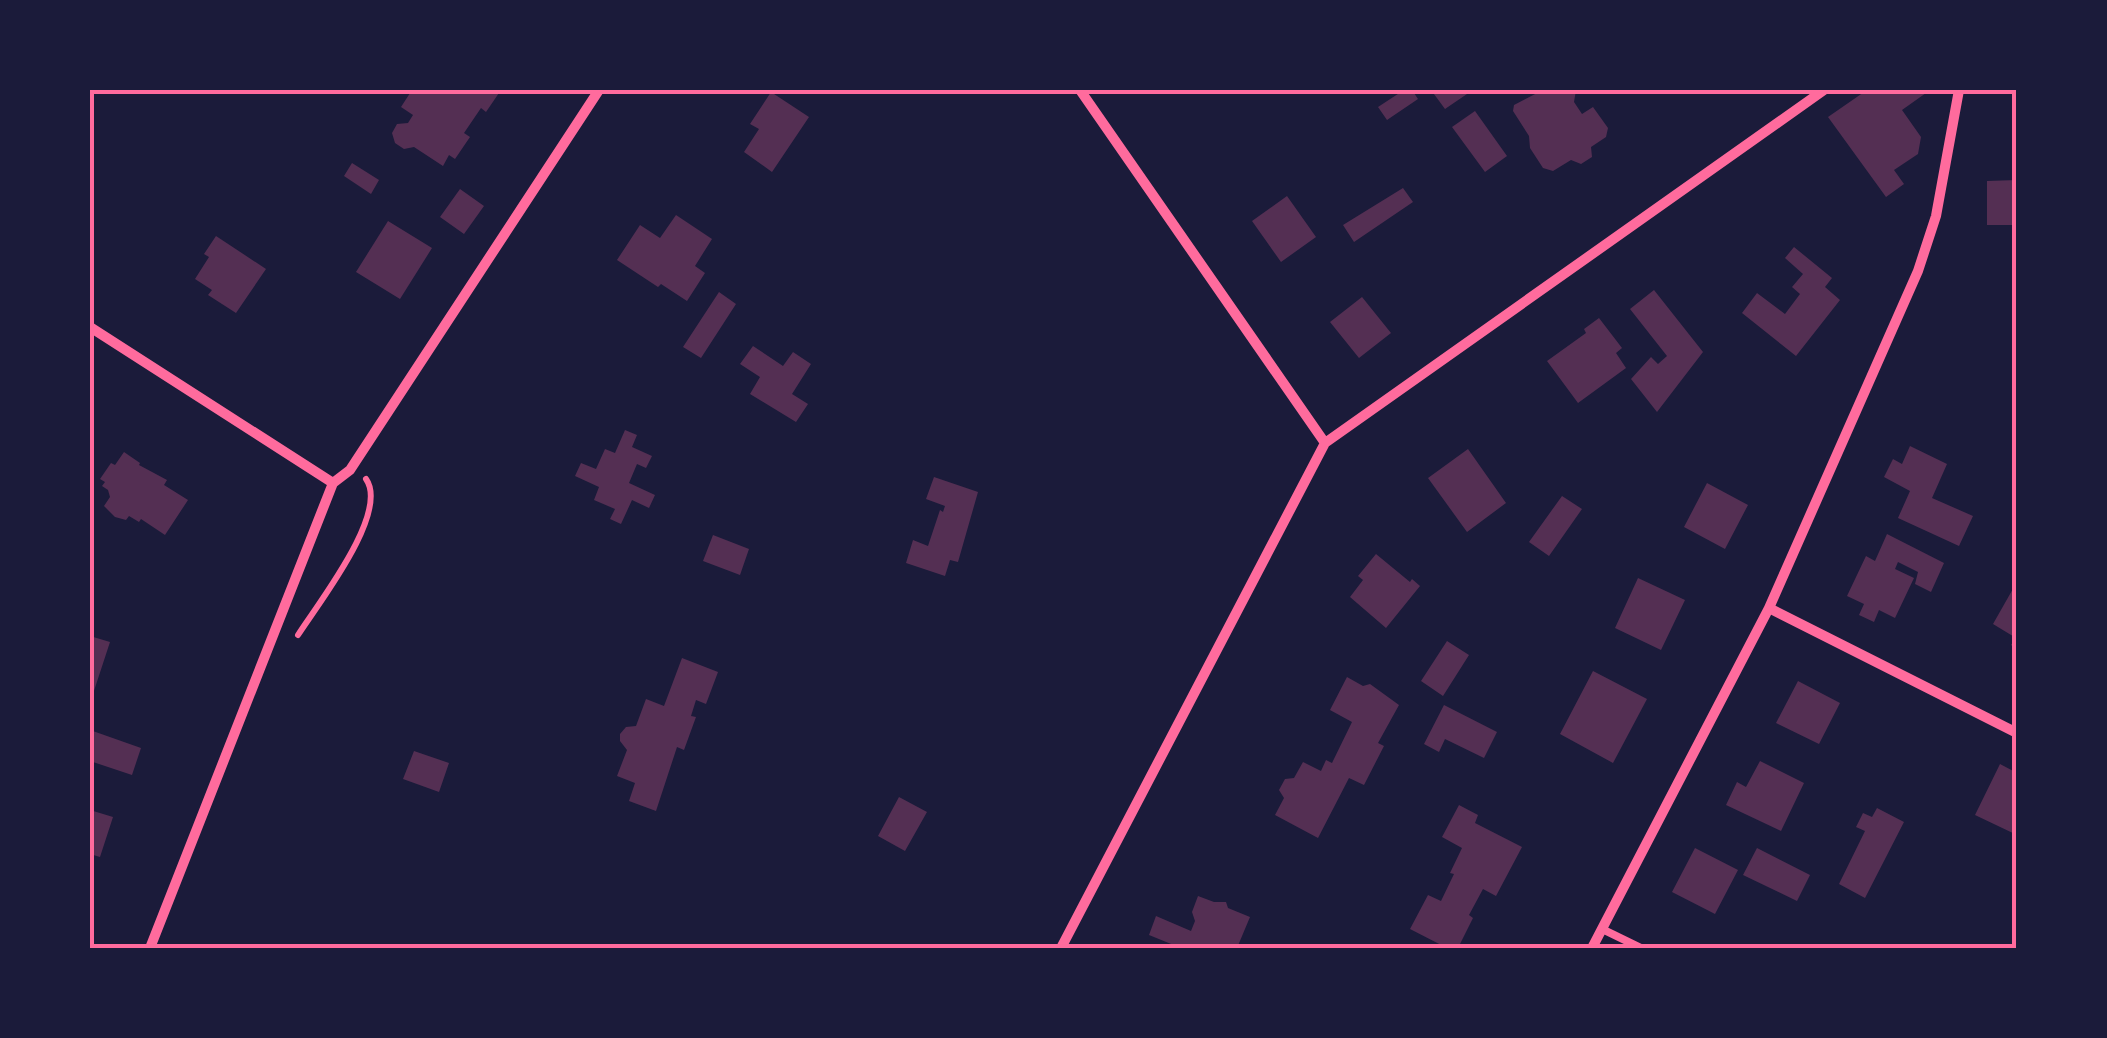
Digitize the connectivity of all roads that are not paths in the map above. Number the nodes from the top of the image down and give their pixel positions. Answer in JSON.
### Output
{"nodes":[{"id":1,"x":599,"y":90,"type":"edge"},
{"id":2,"x":1080,"y":90,"type":"edge"},
{"id":3,"x":1824,"y":90,"type":"edge"},
{"id":4,"x":1959,"y":90,"type":"edge"},
{"id":5,"x":90,"y":327,"type":"edge"},
{"id":6,"x":1325,"y":444,"type":"junction"},
{"id":7,"x":333,"y":483,"type":"junction"},
{"id":8,"x":1769,"y":608,"type":"junction"},
{"id":9,"x":2017,"y":732,"type":"edge"},
{"id":10,"x":1602,"y":930,"type":"junction"},
{"id":11,"x":150,"y":948,"type":"edge"},
{"id":12,"x":1061,"y":948,"type":"edge"},
{"id":13,"x":1592,"y":948,"type":"edge"},
{"id":14,"x":1640,"y":948,"type":"edge"}],
"edges":[{"from":1,"to":7,"type":"street"},
{"from":2,"to":6,"type":"street"},
{"from":3,"to":6,"type":"street"},
{"from":4,"to":8,"type":"street"},
{"from":5,"to":7,"type":"street"},
{"from":6,"to":12,"type":"street"},
{"from":7,"to":11,"type":"street"},
{"from":8,"to":9,"type":"street"},
{"from":8,"to":10,"type":"street"},
{"from":10,"to":13,"type":"street"},
{"from":10,"to":14,"type":"lane"}]}
